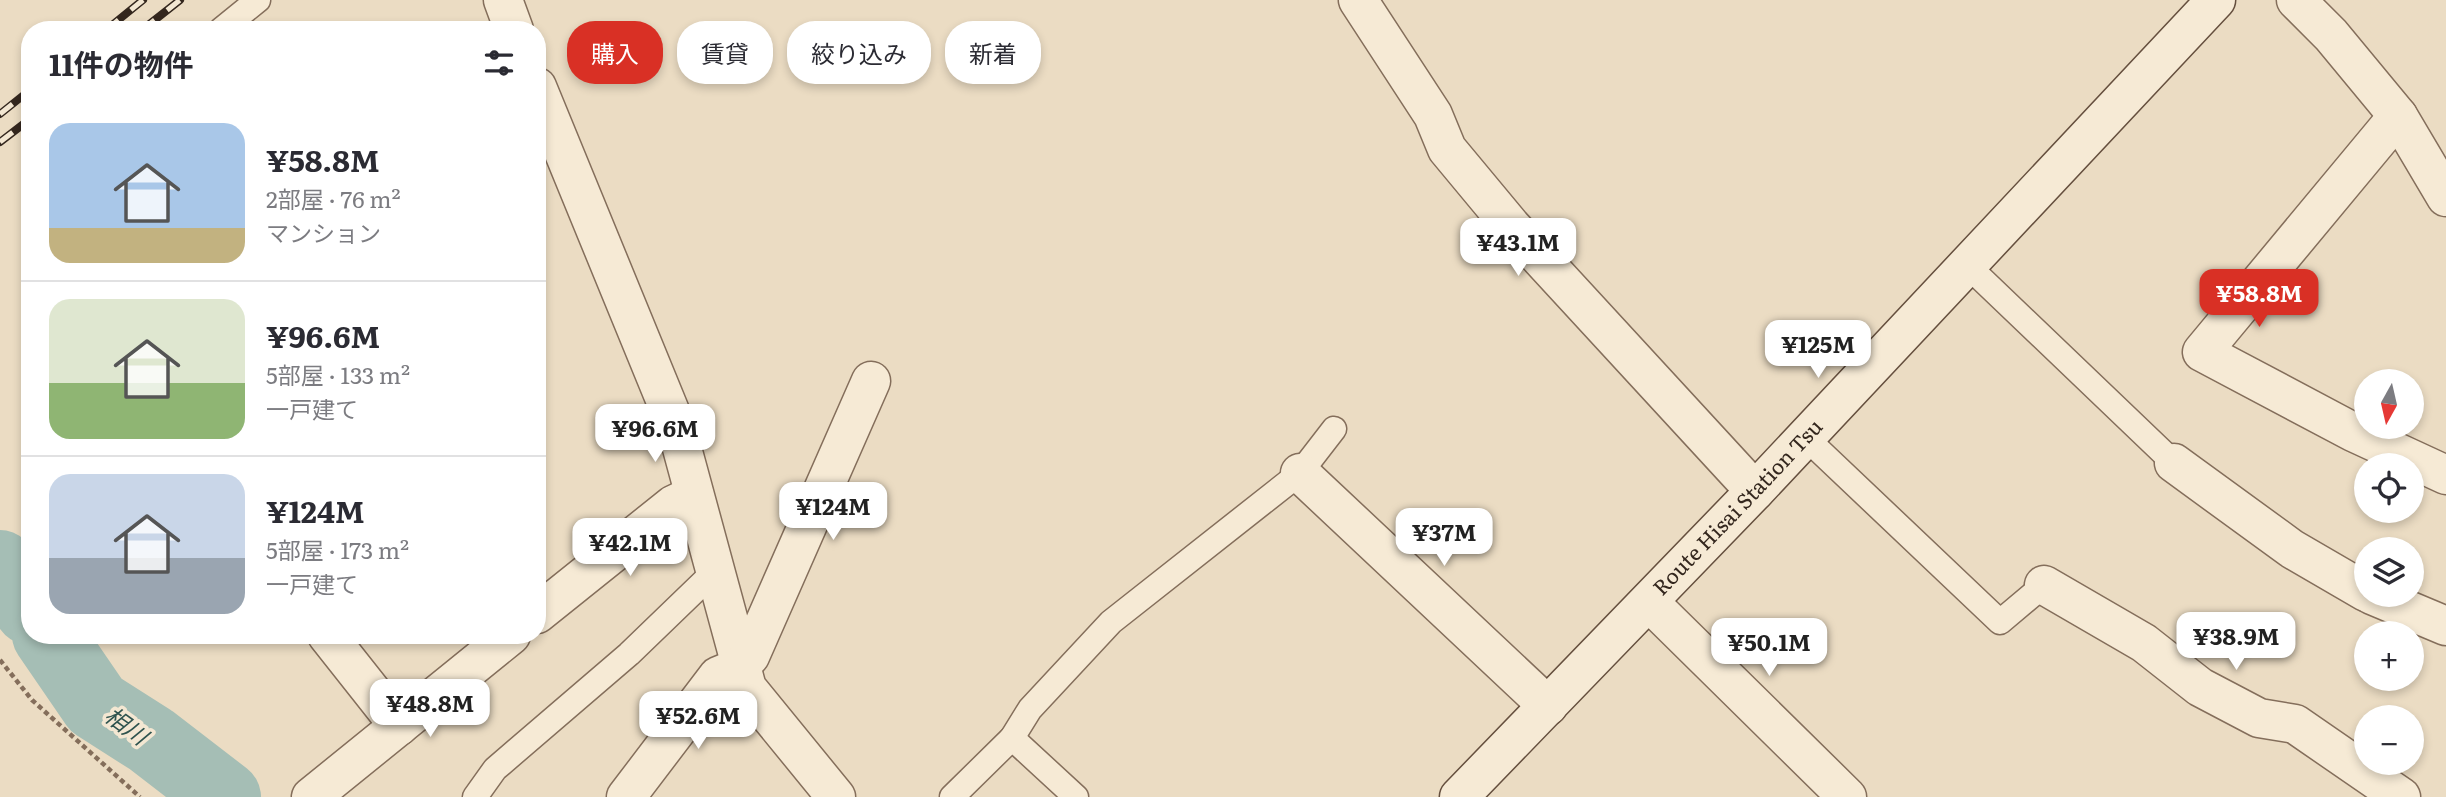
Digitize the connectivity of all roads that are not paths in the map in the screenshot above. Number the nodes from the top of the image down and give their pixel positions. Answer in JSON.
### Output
{"nodes":[{"id":1,"x":258,"y":0,"type":"edge"},
{"id":2,"x":503,"y":0,"type":"edge"},
{"id":3,"x":1358,"y":0,"type":"edge"},
{"id":4,"x":2216,"y":0,"type":"edge"},
{"id":5,"x":2296,"y":0,"type":"edge"},
{"id":6,"x":232,"y":21,"type":"edge"},
{"id":7,"x":511,"y":21,"type":"edge"},
{"id":8,"x":2398,"y":116,"type":"junction"},
{"id":9,"x":546,"y":134,"type":"edge"},
{"id":10,"x":2446,"y":197,"type":"edge"},
{"id":11,"x":1967,"y":265,"type":"junction"},
{"id":12,"x":871,"y":381,"type":"dead end"},
{"id":13,"x":1334,"y":429,"type":"dead end"},
{"id":14,"x":1805,"y":438,"type":"junction"},
{"id":15,"x":2174,"y":463,"type":"joint"},
{"id":16,"x":1300,"y":473,"type":"junction"},
{"id":17,"x":2446,"y":475,"type":"edge"},
{"id":18,"x":1755,"y":491,"type":"junction"},
{"id":19,"x":694,"y":495,"type":"junction"},
{"id":20,"x":714,"y":572,"type":"junction"},
{"id":21,"x":2044,"y":585,"type":"joint"},
{"id":22,"x":2354,"y":585,"type":"edge"},
{"id":23,"x":1648,"y":602,"type":"junction"},
{"id":24,"x":546,"y":607,"type":"edge"},
{"id":25,"x":2401,"y":607,"type":"edge"},
{"id":26,"x":2446,"y":626,"type":"edge"},
{"id":27,"x":334,"y":644,"type":"edge"},
{"id":28,"x":500,"y":644,"type":"edge"},
{"id":29,"x":740,"y":667,"type":"junction"},
{"id":30,"x":1548,"y":706,"type":"junction"},
{"id":31,"x":399,"y":726,"type":"junction"},
{"id":32,"x":1012,"y":738,"type":"junction"},
{"id":33,"x":311,"y":797,"type":"edge"},
{"id":34,"x":475,"y":797,"type":"edge"},
{"id":35,"x":626,"y":797,"type":"edge"},
{"id":36,"x":836,"y":797,"type":"edge"},
{"id":37,"x":952,"y":797,"type":"edge"},
{"id":38,"x":1076,"y":797,"type":"edge"},
{"id":39,"x":1459,"y":797,"type":"edge"},
{"id":40,"x":1847,"y":797,"type":"edge"},
{"id":41,"x":2401,"y":797,"type":"edge"}],
"edges":[{"from":1,"to":6,"type":"lane"},
{"from":2,"to":7,"type":"street"},
{"from":3,"to":18,"type":"street"},
{"from":4,"to":11,"type":"street","name":"Route Hisai Station Tsu"},
{"from":5,"to":8,"type":"street"},
{"from":8,"to":10,"type":"street"},
{"from":8,"to":17,"type":"street"},
{"from":9,"to":19,"type":"street"},
{"from":11,"to":14,"type":"street","name":"Route Hisai Station Tsu"},
{"from":11,"to":15,"type":"lane"},
{"from":12,"to":29,"type":"street"},
{"from":13,"to":16,"type":"lane"},
{"from":14,"to":18,"type":"street","name":"Route Hisai Station Tsu"},
{"from":14,"to":21,"type":"lane"},
{"from":15,"to":22,"type":"street"},
{"from":16,"to":30,"type":"street"},
{"from":16,"to":32,"type":"lane"},
{"from":18,"to":23,"type":"street","name":"Route Hisai Station Tsu"},
{"from":19,"to":20,"type":"street"},
{"from":19,"to":24,"type":"street"},
{"from":20,"to":29,"type":"street"},
{"from":20,"to":34,"type":"lane"},
{"from":21,"to":41,"type":"street"},
{"from":23,"to":30,"type":"street","name":"Route Hisai Station Tsu"},
{"from":23,"to":40,"type":"street"},
{"from":25,"to":26,"type":"street"},
{"from":27,"to":31,"type":"street"},
{"from":28,"to":31,"type":"street"},
{"from":29,"to":35,"type":"street"},
{"from":29,"to":36,"type":"street"},
{"from":30,"to":39,"type":"street","name":"Route Hisai Station Tsu"},
{"from":31,"to":33,"type":"street"},
{"from":32,"to":37,"type":"lane"},
{"from":32,"to":38,"type":"lane"}]}
